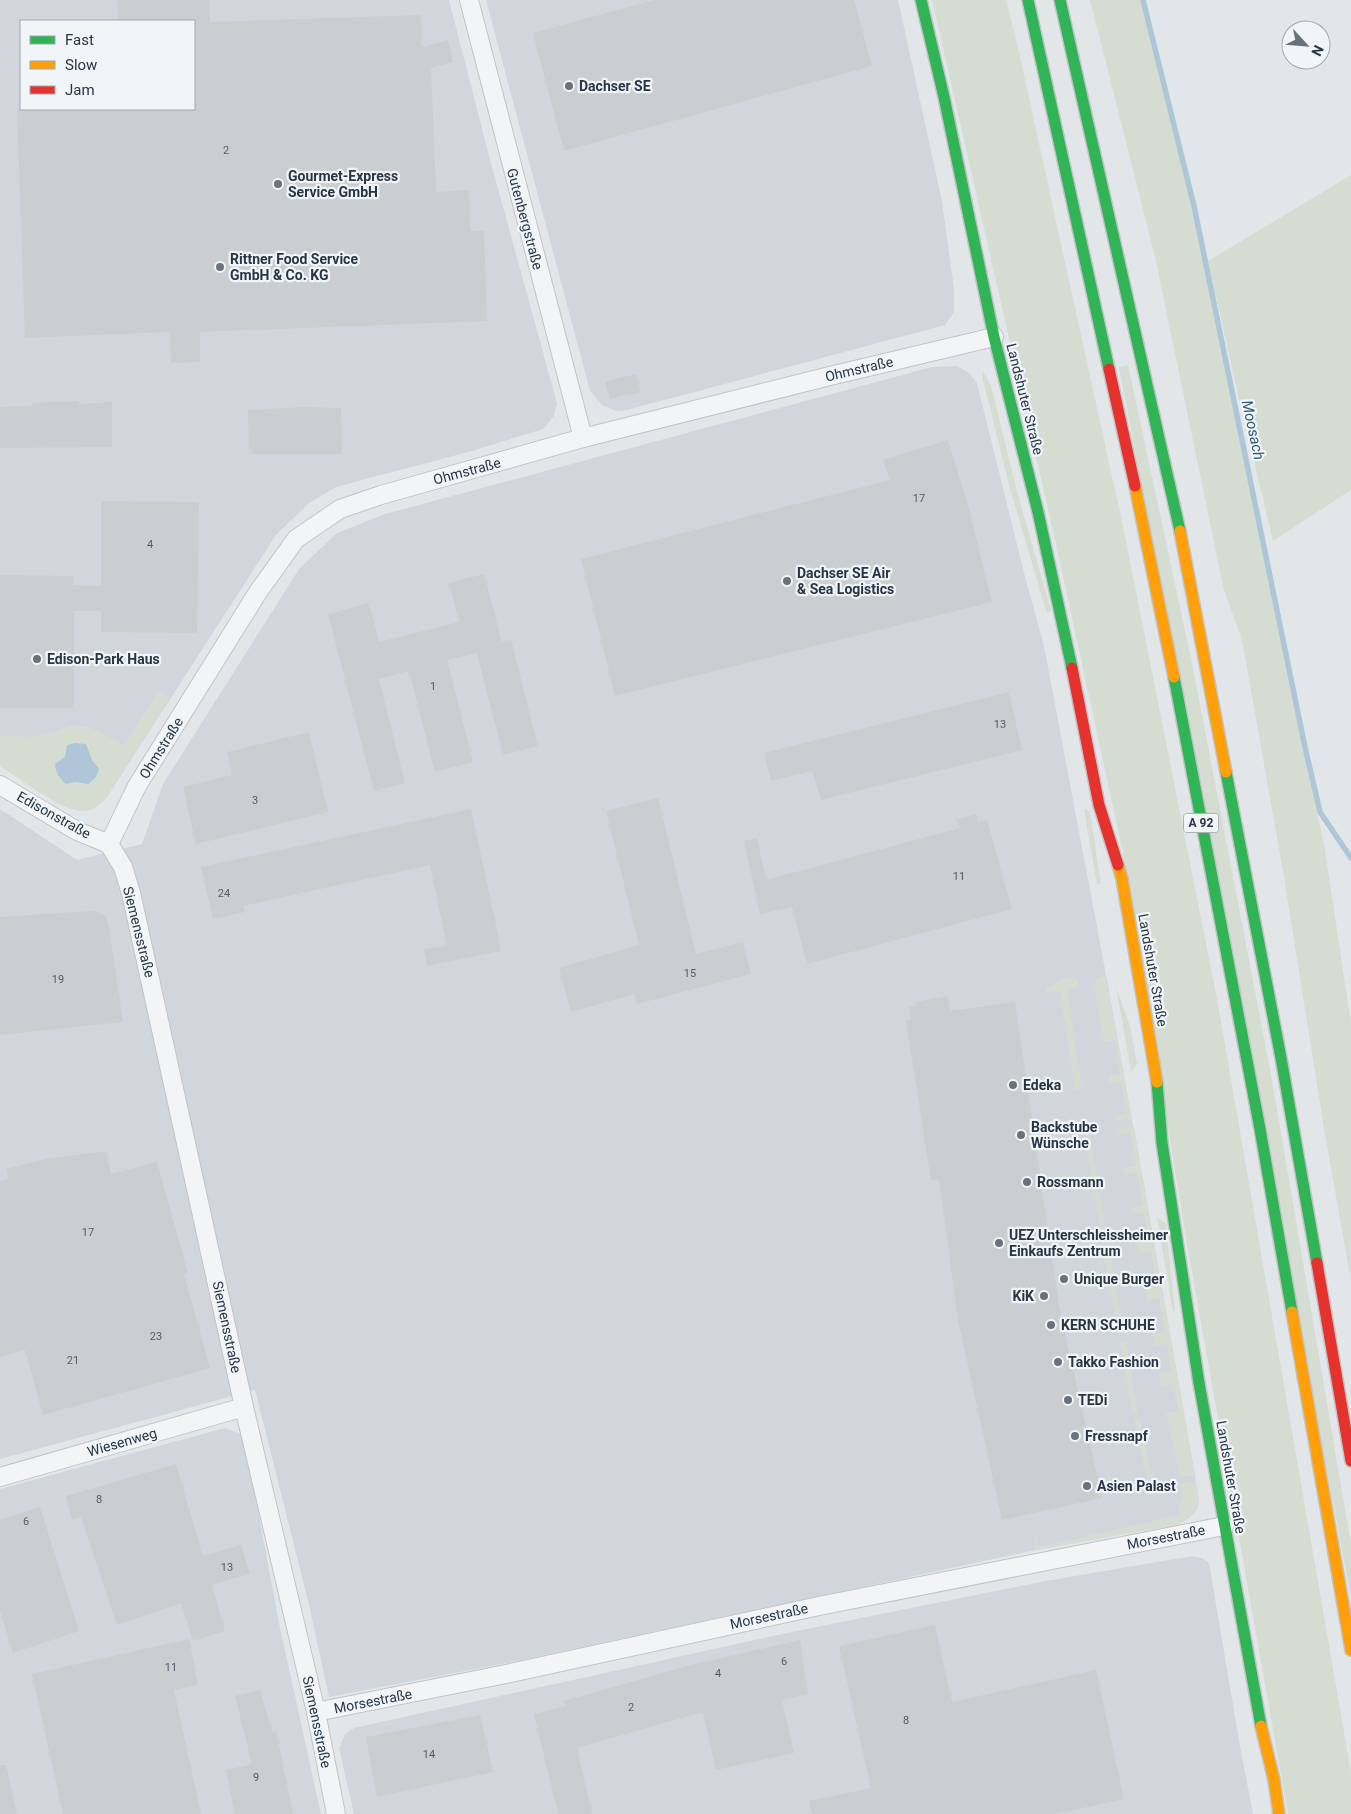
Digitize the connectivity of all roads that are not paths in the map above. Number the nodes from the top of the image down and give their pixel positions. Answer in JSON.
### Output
{"nodes":[{"id":1,"x":468,"y":0,"type":"edge"},
{"id":2,"x":921,"y":0,"type":"edge"},
{"id":3,"x":1028,"y":0,"type":"edge"},
{"id":4,"x":1060,"y":0,"type":"edge"},
{"id":5,"x":994,"y":337,"type":"junction"},
{"id":6,"x":583,"y":438,"type":"junction"},
{"id":7,"x":0,"y":785,"type":"edge"},
{"id":8,"x":1099,"y":805,"type":"junction"},
{"id":9,"x":109,"y":844,"type":"junction"},
{"id":10,"x":1105,"y":862,"type":"dead end"},
{"id":11,"x":1146,"y":1083,"type":"dead end"},
{"id":12,"x":1162,"y":1143,"type":"junction"},
{"id":13,"x":244,"y":1407,"type":"junction"},
{"id":14,"x":1351,"y":1460,"type":"edge"},
{"id":15,"x":0,"y":1477,"type":"edge"},
{"id":16,"x":1224,"y":1526,"type":"junction"},
{"id":17,"x":1351,"y":1650,"type":"edge"},
{"id":18,"x":316,"y":1712,"type":"junction"},
{"id":19,"x":336,"y":1814,"type":"edge"},
{"id":20,"x":1279,"y":1814,"type":"edge"}],
"edges":[{"from":1,"to":6,"type":"street","name":"Gutenbergstraße"},
{"from":2,"to":5,"type":"main road","name":"Landshuter Straße"},
{"from":3,"to":17,"type":"main road","number":"A 92"},
{"from":4,"to":14,"type":"main road","number":"A 92"},
{"from":5,"to":6,"type":"street","name":"Ohmstraße"},
{"from":5,"to":8,"type":"main road","name":"Landshuter Straße"},
{"from":6,"to":9,"type":"street","name":"Ohmstraße"},
{"from":7,"to":9,"type":"street","name":"Edisonstraße"},
{"from":8,"to":10,"type":"main road","name":"Landshuter Straße"},
{"from":8,"to":12,"type":"main road","name":"Landshuter Straße"},
{"from":9,"to":13,"type":"street","name":"Siemensstraße"},
{"from":11,"to":12,"type":"main road","name":"Landshuter Straße"},
{"from":12,"to":16,"type":"main road","name":"Landshuter Straße"},
{"from":13,"to":15,"type":"street","name":"Wiesenweg"},
{"from":13,"to":18,"type":"street","name":"Siemensstraße"},
{"from":16,"to":18,"type":"street","name":"Morsestraße"},
{"from":16,"to":20,"type":"main road","name":"Landshuter Straße"},
{"from":18,"to":19,"type":"street","name":"Siemensstraße"}]}
